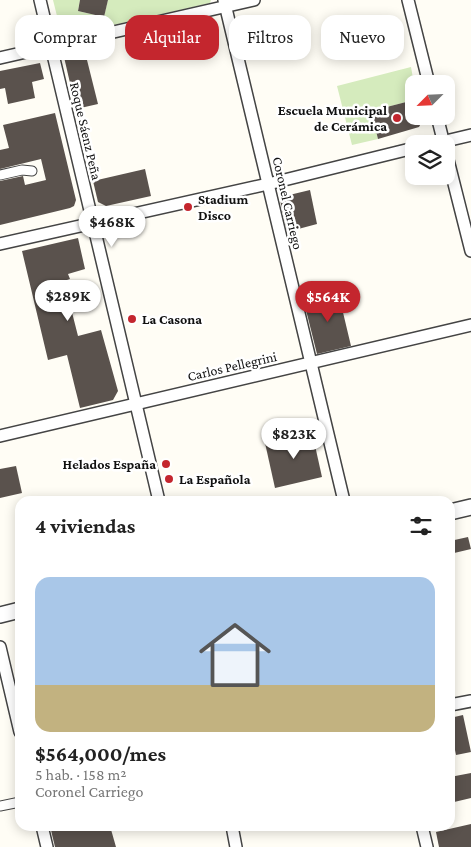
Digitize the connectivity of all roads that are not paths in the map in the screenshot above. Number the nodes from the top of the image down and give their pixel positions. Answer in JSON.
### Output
{"nodes":[{"id":1,"x":40,"y":0,"type":"edge"},
{"id":2,"x":254,"y":0,"type":"edge"},
{"id":3,"x":408,"y":0,"type":"edge"},
{"id":4,"x":225,"y":3,"type":"edge"},
{"id":5,"x":44,"y":15,"type":"edge"},
{"id":6,"x":115,"y":31,"type":"edge"},
{"id":7,"x":15,"y":55,"type":"edge"},
{"id":8,"x":0,"y":58,"type":"edge"},
{"id":9,"x":54,"y":60,"type":"edge"},
{"id":10,"x":427,"y":75,"type":"edge"},
{"id":11,"x":471,"y":135,"type":"edge"},
{"id":12,"x":455,"y":141,"type":"edge"},
{"id":13,"x":405,"y":150,"type":"edge"},
{"id":14,"x":32,"y":172,"type":"dead end"},
{"id":15,"x":0,"y":175,"type":"edge"},
{"id":16,"x":268,"y":184,"type":"junction"},
{"id":17,"x":453,"y":185,"type":"edge"},
{"id":18,"x":93,"y":223,"type":"junction"},
{"id":19,"x":0,"y":244,"type":"edge"},
{"id":20,"x":471,"y":251,"type":"edge"},
{"id":21,"x":471,"y":325,"type":"edge"},
{"id":22,"x":310,"y":363,"type":"junction"},
{"id":23,"x":137,"y":404,"type":"junction"},
{"id":24,"x":0,"y":436,"type":"edge"},
{"id":25,"x":158,"y":496,"type":"edge"},
{"id":26,"x":343,"y":496,"type":"edge"},
{"id":27,"x":471,"y":507,"type":"edge"},
{"id":28,"x":455,"y":511,"type":"edge"},
{"id":29,"x":15,"y":611,"type":"edge"},
{"id":30,"x":0,"y":615,"type":"edge"},
{"id":31,"x":0,"y":647,"type":"edge"},
{"id":32,"x":471,"y":701,"type":"edge"},
{"id":33,"x":455,"y":705,"type":"edge"},
{"id":34,"x":15,"y":711,"type":"edge"},
{"id":35,"x":15,"y":803,"type":"edge"},
{"id":36,"x":0,"y":806,"type":"edge"},
{"id":37,"x":43,"y":831,"type":"edge"},
{"id":38,"x":233,"y":831,"type":"edge"},
{"id":39,"x":423,"y":831,"type":"edge"},
{"id":40,"x":47,"y":847,"type":"edge"},
{"id":41,"x":236,"y":847,"type":"edge"},
{"id":42,"x":427,"y":847,"type":"edge"}],
"edges":[{"from":1,"to":5,"type":"street","name":"Roque Sáenz Peña"},
{"from":2,"to":4,"type":"street"},
{"from":3,"to":10,"type":"street"},
{"from":4,"to":6,"type":"street"},
{"from":4,"to":16,"type":"street","name":"Coronel Carriego"},
{"from":7,"to":8,"type":"street"},
{"from":9,"to":18,"type":"street","name":"Roque Sáenz Peña"},
{"from":11,"to":12,"type":"street"},
{"from":13,"to":16,"type":"street"},
{"from":14,"to":15,"type":"street"},
{"from":16,"to":18,"type":"street"},
{"from":16,"to":22,"type":"street","name":"Coronel Carriego"},
{"from":17,"to":20,"type":"street"},
{"from":18,"to":19,"type":"street"},
{"from":18,"to":23,"type":"street","name":"Roque Sáenz Peña"},
{"from":21,"to":22,"type":"street","name":"Carlos Pellegrini"},
{"from":22,"to":23,"type":"street","name":"Carlos Pellegrini"},
{"from":22,"to":26,"type":"street","name":"Coronel Carriego"},
{"from":23,"to":24,"type":"street","name":"Carlos Pellegrini"},
{"from":23,"to":25,"type":"street","name":"Roque Sáenz Peña"},
{"from":27,"to":28,"type":"street"},
{"from":29,"to":30,"type":"street"},
{"from":31,"to":34,"type":"street"},
{"from":32,"to":33,"type":"street"},
{"from":35,"to":36,"type":"street"},
{"from":37,"to":40,"type":"street"},
{"from":38,"to":41,"type":"street"},
{"from":39,"to":42,"type":"street"}]}
